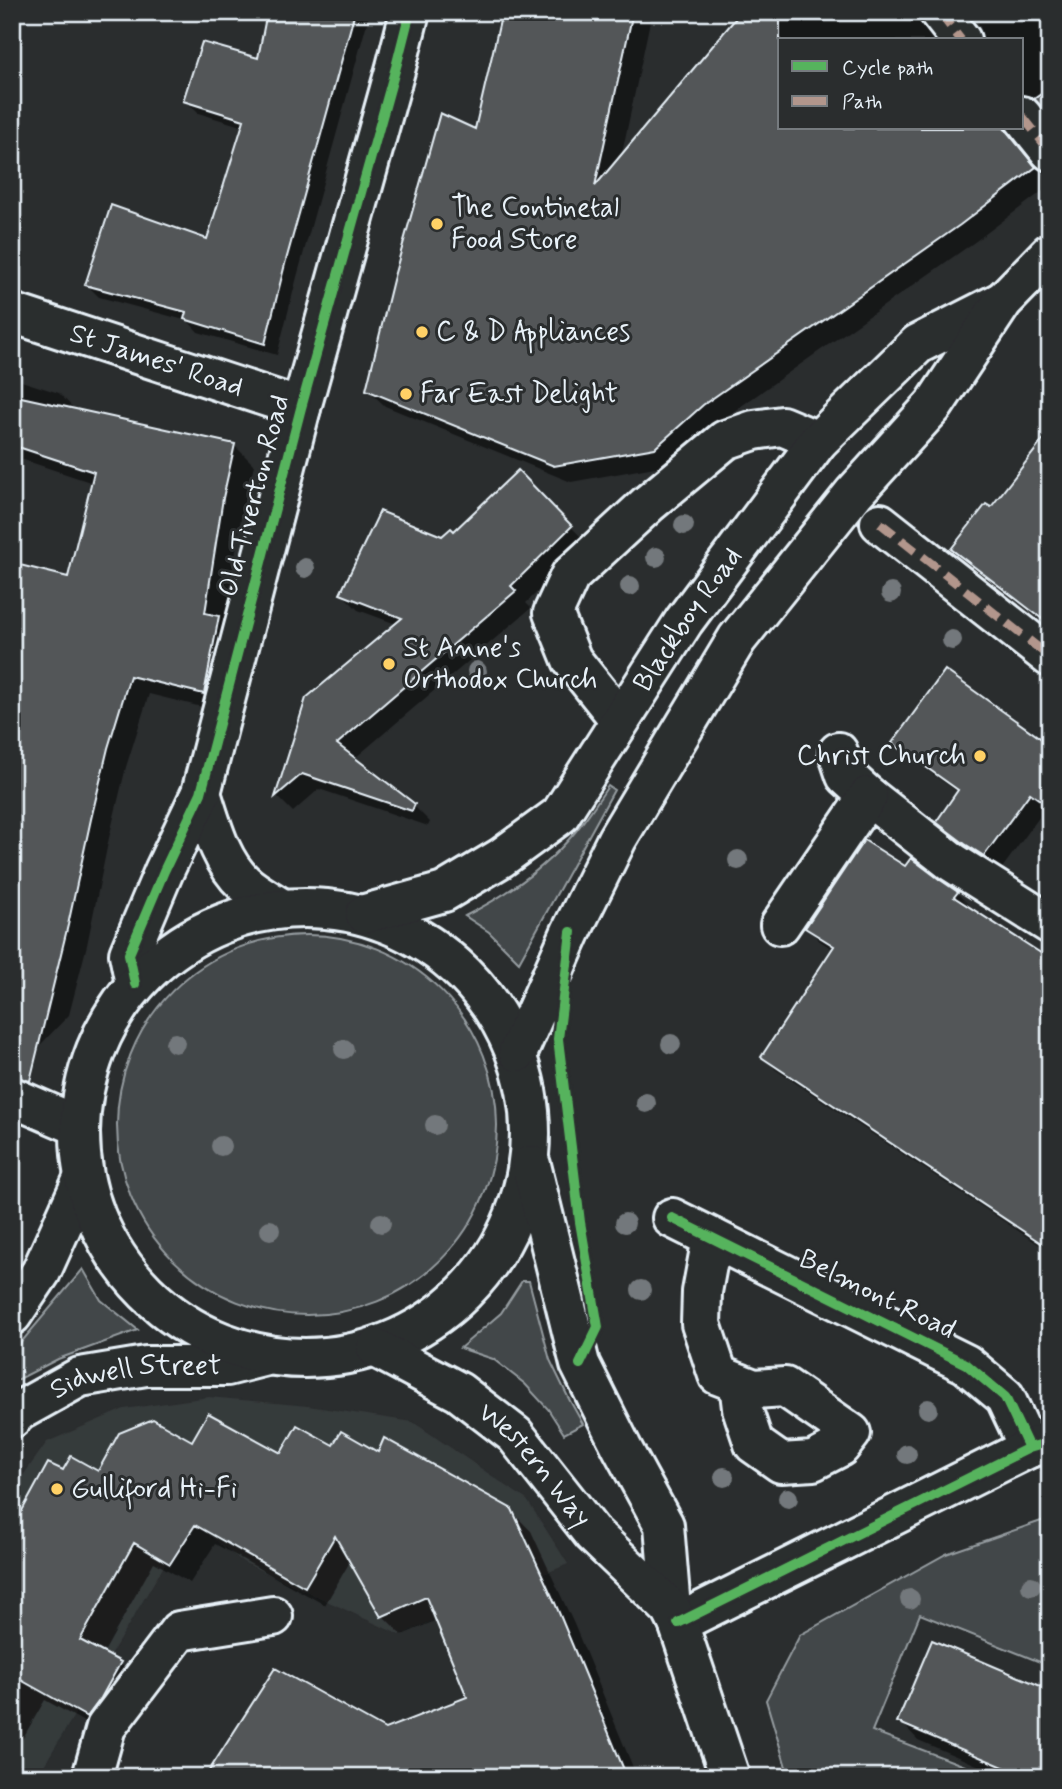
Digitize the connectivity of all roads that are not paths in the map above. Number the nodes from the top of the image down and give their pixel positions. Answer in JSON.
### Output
{"nodes":[{"id":1,"x":410,"y":12,"type":"edge"},
{"id":2,"x":939,"y":12,"type":"edge"},
{"id":3,"x":959,"y":38,"type":"edge"},
{"id":4,"x":1024,"y":118,"type":"edge"},
{"id":5,"x":1050,"y":151,"type":"edge"},
{"id":6,"x":1050,"y":253,"type":"edge"},
{"id":7,"x":1003,"y":301,"type":"junction"},
{"id":8,"x":12,"y":313,"type":"edge"},
{"id":9,"x":301,"y":408,"type":"junction"},
{"id":10,"x":818,"y":441,"type":"junction"},
{"id":11,"x":880,"y":523,"type":"dead end"},
{"id":12,"x":1050,"y":657,"type":"edge"},
{"id":13,"x":620,"y":720,"type":"junction"},
{"id":14,"x":838,"y":751,"type":"dead end"},
{"id":15,"x":201,"y":793,"type":"junction"},
{"id":16,"x":868,"y":796,"type":"junction"},
{"id":17,"x":281,"y":908,"type":"junction"},
{"id":18,"x":365,"y":914,"type":"junction"},
{"id":19,"x":1050,"y":924,"type":"edge"},
{"id":20,"x":780,"y":925,"type":"dead end"},
{"id":21,"x":135,"y":984,"type":"junction"},
{"id":22,"x":518,"y":1052,"type":"junction"},
{"id":23,"x":12,"y":1097,"type":"edge"},
{"id":24,"x":79,"y":1126,"type":"junction"},
{"id":25,"x":530,"y":1163,"type":"junction"},
{"id":26,"x":83,"y":1179,"type":"junction"},
{"id":27,"x":672,"y":1218,"type":"dead end"},
{"id":28,"x":712,"y":1238,"type":"junction"},
{"id":29,"x":12,"y":1315,"type":"edge"},
{"id":30,"x":376,"y":1348,"type":"junction"},
{"id":31,"x":266,"y":1356,"type":"junction"},
{"id":32,"x":739,"y":1383,"type":"dead end"},
{"id":33,"x":12,"y":1418,"type":"edge"},
{"id":34,"x":1040,"y":1445,"type":"edge"},
{"id":35,"x":273,"y":1616,"type":"dead end"},
{"id":36,"x":675,"y":1616,"type":"junction"},
{"id":37,"x":92,"y":1777,"type":"edge"},
{"id":38,"x":730,"y":1777,"type":"edge"}],
"edges":[{"from":1,"to":9,"type":"main road","name":"Old Tiverton Road"},
{"from":2,"to":3,"type":"main road"},
{"from":4,"to":5,"type":"main road"},
{"from":6,"to":7,"type":"main road","name":"Blackboy Road"},
{"from":7,"to":10,"type":"main road","name":"Blackboy Road"},
{"from":7,"to":22,"type":"main road","name":"Blackboy Road"},
{"from":8,"to":9,"type":"main road","name":"St James' Road"},
{"from":9,"to":15,"type":"main road","name":"Old Tiverton Road"},
{"from":10,"to":13,"type":"main road","name":"Blackboy Road"},
{"from":10,"to":13,"type":"main road"},
{"from":11,"to":12,"type":"main road"},
{"from":13,"to":18,"type":"main road","name":"Blackboy Road"},
{"from":14,"to":16,"type":"main road"},
{"from":15,"to":17,"type":"main road"},
{"from":15,"to":21,"type":"main road","name":"Old Tiverton Road"},
{"from":16,"to":19,"type":"main road"},
{"from":16,"to":20,"type":"main road"},
{"from":17,"to":18,"type":"main road"},
{"from":17,"to":21,"type":"main road"},
{"from":18,"to":22,"type":"main road"},
{"from":21,"to":24,"type":"main road"},
{"from":22,"to":25,"type":"main road"},
{"from":23,"to":24,"type":"main road"},
{"from":24,"to":26,"type":"main road"},
{"from":25,"to":30,"type":"main road"},
{"from":25,"to":36,"type":"main road","name":"Western Way"},
{"from":26,"to":29,"type":"main road"},
{"from":26,"to":31,"type":"main road"},
{"from":27,"to":28,"type":"main road","name":"Belmont Road"},
{"from":28,"to":32,"type":"main road"},
{"from":28,"to":34,"type":"main road","name":"Belmont Road"},
{"from":30,"to":31,"type":"main road"},
{"from":30,"to":36,"type":"main road","name":"Western Way"},
{"from":31,"to":33,"type":"main road","name":"Sidwell Street"},
{"from":34,"to":36,"type":"main road","name":"Belmont Road"},
{"from":35,"to":37,"type":"main road"},
{"from":36,"to":38,"type":"main road","name":"Western Way"}]}
